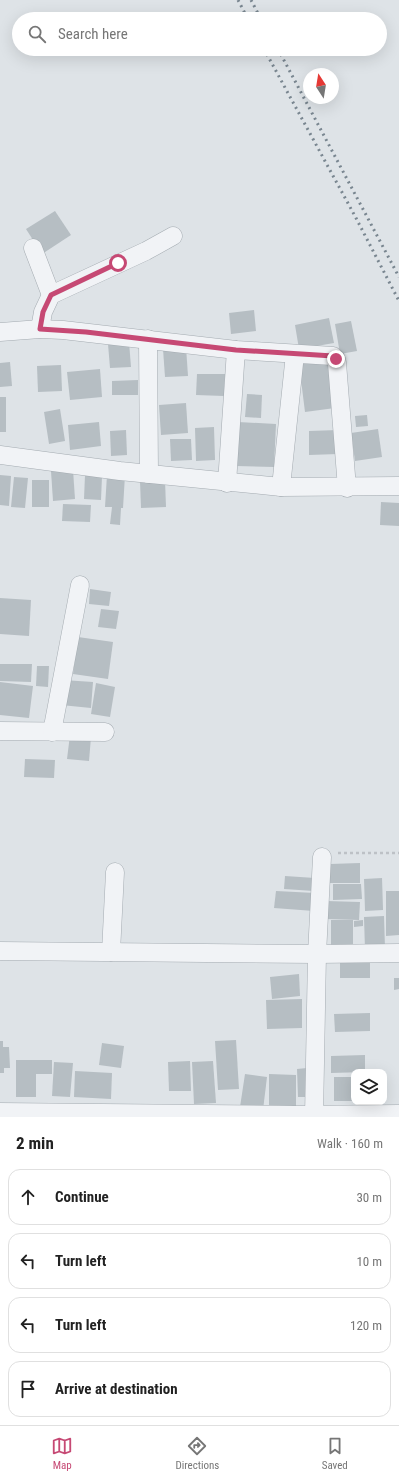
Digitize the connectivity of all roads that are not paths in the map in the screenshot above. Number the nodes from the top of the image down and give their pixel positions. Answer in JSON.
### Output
{"nodes":[{"id":1,"x":172,"y":236,"type":"dead end"},
{"id":2,"x":33,"y":248,"type":"dead end"},
{"id":3,"x":51,"y":295,"type":"junction"},
{"id":4,"x":40,"y":329,"type":"junction"},
{"id":5,"x":0,"y":332,"type":"edge"},
{"id":6,"x":148,"y":339,"type":"junction"},
{"id":7,"x":236,"y":350,"type":"junction"},
{"id":8,"x":295,"y":354,"type":"junction"},
{"id":9,"x":0,"y":455,"type":"edge"},
{"id":10,"x":149,"y":474,"type":"junction"},
{"id":11,"x":226,"y":483,"type":"junction"},
{"id":12,"x":399,"y":486,"type":"edge"},
{"id":13,"x":281,"y":487,"type":"junction"},
{"id":14,"x":347,"y":488,"type":"junction"},
{"id":15,"x":80,"y":585,"type":"dead end"},
{"id":16,"x":0,"y":731,"type":"edge"},
{"id":17,"x":52,"y":732,"type":"junction"},
{"id":18,"x":105,"y":732,"type":"dead end"},
{"id":19,"x":322,"y":857,"type":"road end"},
{"id":20,"x":114,"y":872,"type":"dead end"},
{"id":21,"x":0,"y":951,"type":"edge"},
{"id":22,"x":111,"y":952,"type":"junction"},
{"id":23,"x":399,"y":953,"type":"edge"},
{"id":24,"x":317,"y":954,"type":"junction"},
{"id":25,"x":0,"y":1112,"type":"edge"},
{"id":26,"x":399,"y":1114,"type":"edge"},
{"id":27,"x":314,"y":1116,"type":"edge"}],
"edges":[{"from":1,"to":3,"type":"street"},
{"from":2,"to":3,"type":"street"},
{"from":3,"to":4,"type":"street"},
{"from":4,"to":5,"type":"street"},
{"from":4,"to":6,"type":"street"},
{"from":6,"to":7,"type":"street"},
{"from":6,"to":10,"type":"street"},
{"from":7,"to":8,"type":"street"},
{"from":7,"to":11,"type":"street"},
{"from":8,"to":13,"type":"street"},
{"from":8,"to":14,"type":"street"},
{"from":9,"to":10,"type":"street"},
{"from":10,"to":11,"type":"street"},
{"from":11,"to":13,"type":"street"},
{"from":12,"to":14,"type":"street"},
{"from":13,"to":14,"type":"street"},
{"from":15,"to":17,"type":"street"},
{"from":16,"to":17,"type":"street"},
{"from":17,"to":18,"type":"street"},
{"from":19,"to":24,"type":"street"},
{"from":20,"to":22,"type":"street"},
{"from":21,"to":22,"type":"street"},
{"from":22,"to":24,"type":"street"},
{"from":23,"to":24,"type":"street"},
{"from":24,"to":27,"type":"street"},
{"from":25,"to":27,"type":"street"},
{"from":26,"to":27,"type":"street"}]}
